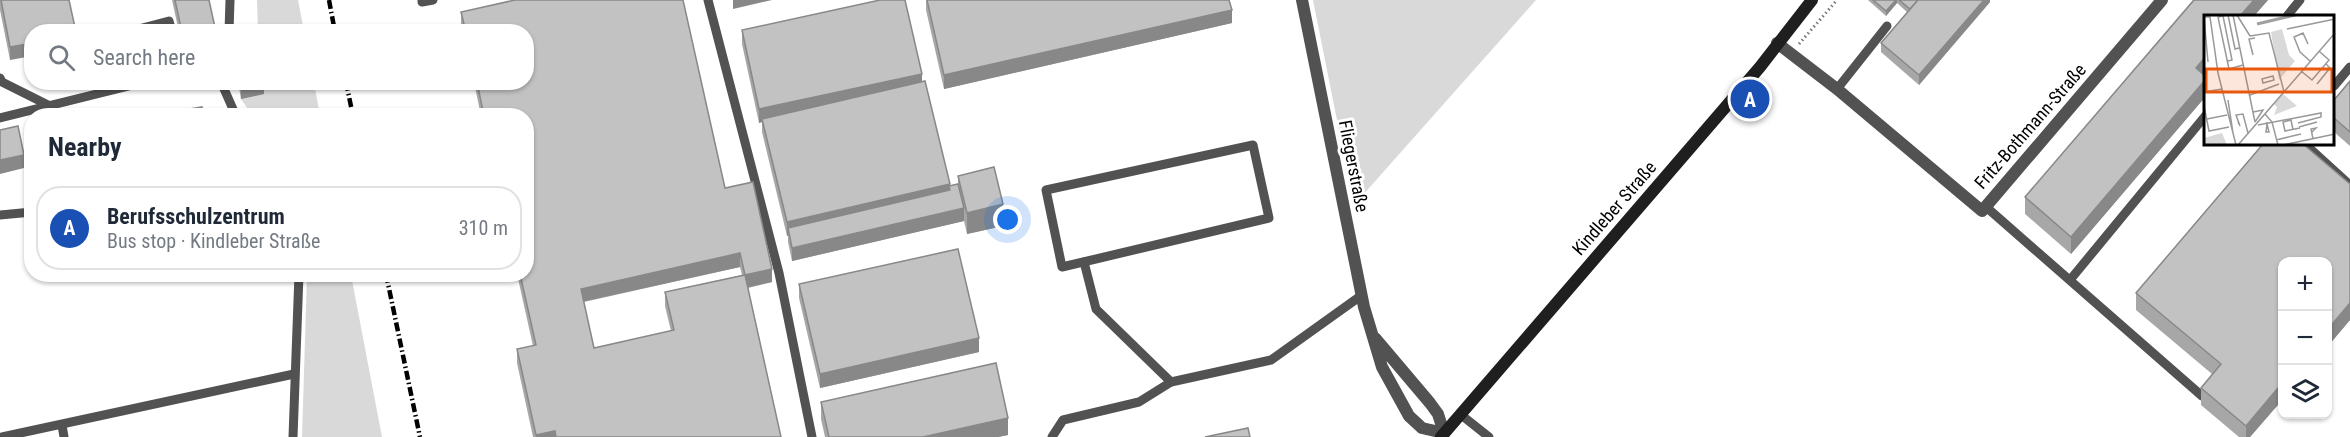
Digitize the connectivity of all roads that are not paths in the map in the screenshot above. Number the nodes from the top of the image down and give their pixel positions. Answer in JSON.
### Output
{"nodes":[{"id":1,"x":230,"y":0,"type":"edge"},
{"id":2,"x":422,"y":0,"type":"edge"},
{"id":3,"x":433,"y":0,"type":"edge"},
{"id":4,"x":708,"y":0,"type":"edge"},
{"id":5,"x":1302,"y":0,"type":"edge"},
{"id":6,"x":1812,"y":0,"type":"edge"},
{"id":7,"x":2162,"y":0,"type":"edge"},
{"id":8,"x":2300,"y":0,"type":"edge"},
{"id":9,"x":2288,"y":15,"type":"edge"},
{"id":10,"x":229,"y":24,"type":"edge"},
{"id":11,"x":1887,"y":26,"type":"dead end"},
{"id":12,"x":1777,"y":43,"type":"junction"},
{"id":13,"x":2350,"y":68,"type":"edge"},
{"id":14,"x":0,"y":78,"type":"edge"},
{"id":15,"x":2335,"y":85,"type":"edge"},
{"id":16,"x":1837,"y":89,"type":"junction"},
{"id":17,"x":113,"y":90,"type":"edge"},
{"id":18,"x":225,"y":90,"type":"edge"},
{"id":19,"x":50,"y":106,"type":"junction"},
{"id":20,"x":42,"y":108,"type":"edge"},
{"id":21,"x":232,"y":108,"type":"edge"},
{"id":22,"x":24,"y":112,"type":"edge"},
{"id":23,"x":2204,"y":117,"type":"edge"},
{"id":24,"x":0,"y":118,"type":"edge"},
{"id":25,"x":2307,"y":146,"type":"edge"},
{"id":26,"x":2350,"y":185,"type":"edge"},
{"id":27,"x":1985,"y":206,"type":"junction"},
{"id":28,"x":24,"y":213,"type":"edge"},
{"id":29,"x":0,"y":215,"type":"edge"},
{"id":30,"x":1084,"y":262,"type":"junction"},
{"id":31,"x":2070,"y":280,"type":"junction"},
{"id":32,"x":299,"y":282,"type":"edge"},
{"id":33,"x":1362,"y":296,"type":"junction"},
{"id":34,"x":1375,"y":338,"type":"junction"},
{"id":35,"x":294,"y":374,"type":"junction"},
{"id":36,"x":1170,"y":382,"type":"junction"},
{"id":37,"x":2202,"y":396,"type":"edge"},
{"id":38,"x":1460,"y":414,"type":"junction"},
{"id":39,"x":62,"y":425,"type":"junction"},
{"id":40,"x":1443,"y":435,"type":"edge"},
{"id":41,"x":2,"y":437,"type":"edge"},
{"id":42,"x":64,"y":437,"type":"edge"},
{"id":43,"x":292,"y":437,"type":"edge"},
{"id":44,"x":812,"y":437,"type":"edge"},
{"id":45,"x":1052,"y":437,"type":"edge"},
{"id":46,"x":1489,"y":437,"type":"edge"}],
"edges":[{"from":1,"to":10,"type":"lane"},
{"from":2,"to":3,"type":"lane"},
{"from":4,"to":44,"type":"lane"},
{"from":5,"to":33,"type":"street","name":"Fliegerstraße"},
{"from":6,"to":12,"type":"main road","name":"Kindleber Straße"},
{"from":7,"to":27,"type":"street","name":"Fritz-Bothmann-Straße"},
{"from":8,"to":9,"type":"lane"},
{"from":11,"to":16,"type":"lane"},
{"from":12,"to":16,"type":"street","name":"Fritz-Bothmann-Straße"},
{"from":12,"to":38,"type":"main road","name":"Kindleber Straße"},
{"from":13,"to":15,"type":"lane"},
{"from":14,"to":19,"type":"lane"},
{"from":16,"to":27,"type":"street","name":"Fritz-Bothmann-Straße"},
{"from":17,"to":19,"type":"lane"},
{"from":18,"to":21,"type":"lane"},
{"from":19,"to":20,"type":"lane"},
{"from":22,"to":24,"type":"lane"},
{"from":23,"to":31,"type":"lane"},
{"from":25,"to":26,"type":"lane"},
{"from":27,"to":31,"type":"lane"},
{"from":28,"to":29,"type":"lane"},
{"from":30,"to":30,"type":"lane"},
{"from":30,"to":36,"type":"lane"},
{"from":31,"to":37,"type":"lane"},
{"from":32,"to":35,"type":"lane"},
{"from":33,"to":34,"type":"street","name":"Fliegerstraße"},
{"from":33,"to":36,"type":"lane"},
{"from":34,"to":40,"type":"street","name":"Fliegerstraße"},
{"from":34,"to":40,"type":"street","name":"Fliegerstraße"},
{"from":35,"to":39,"type":"lane"},
{"from":35,"to":43,"type":"lane"},
{"from":36,"to":45,"type":"lane"},
{"from":38,"to":40,"type":"main road","name":"Kindleber Straße"},
{"from":38,"to":46,"type":"lane"},
{"from":39,"to":41,"type":"lane"},
{"from":39,"to":42,"type":"lane"}]}
